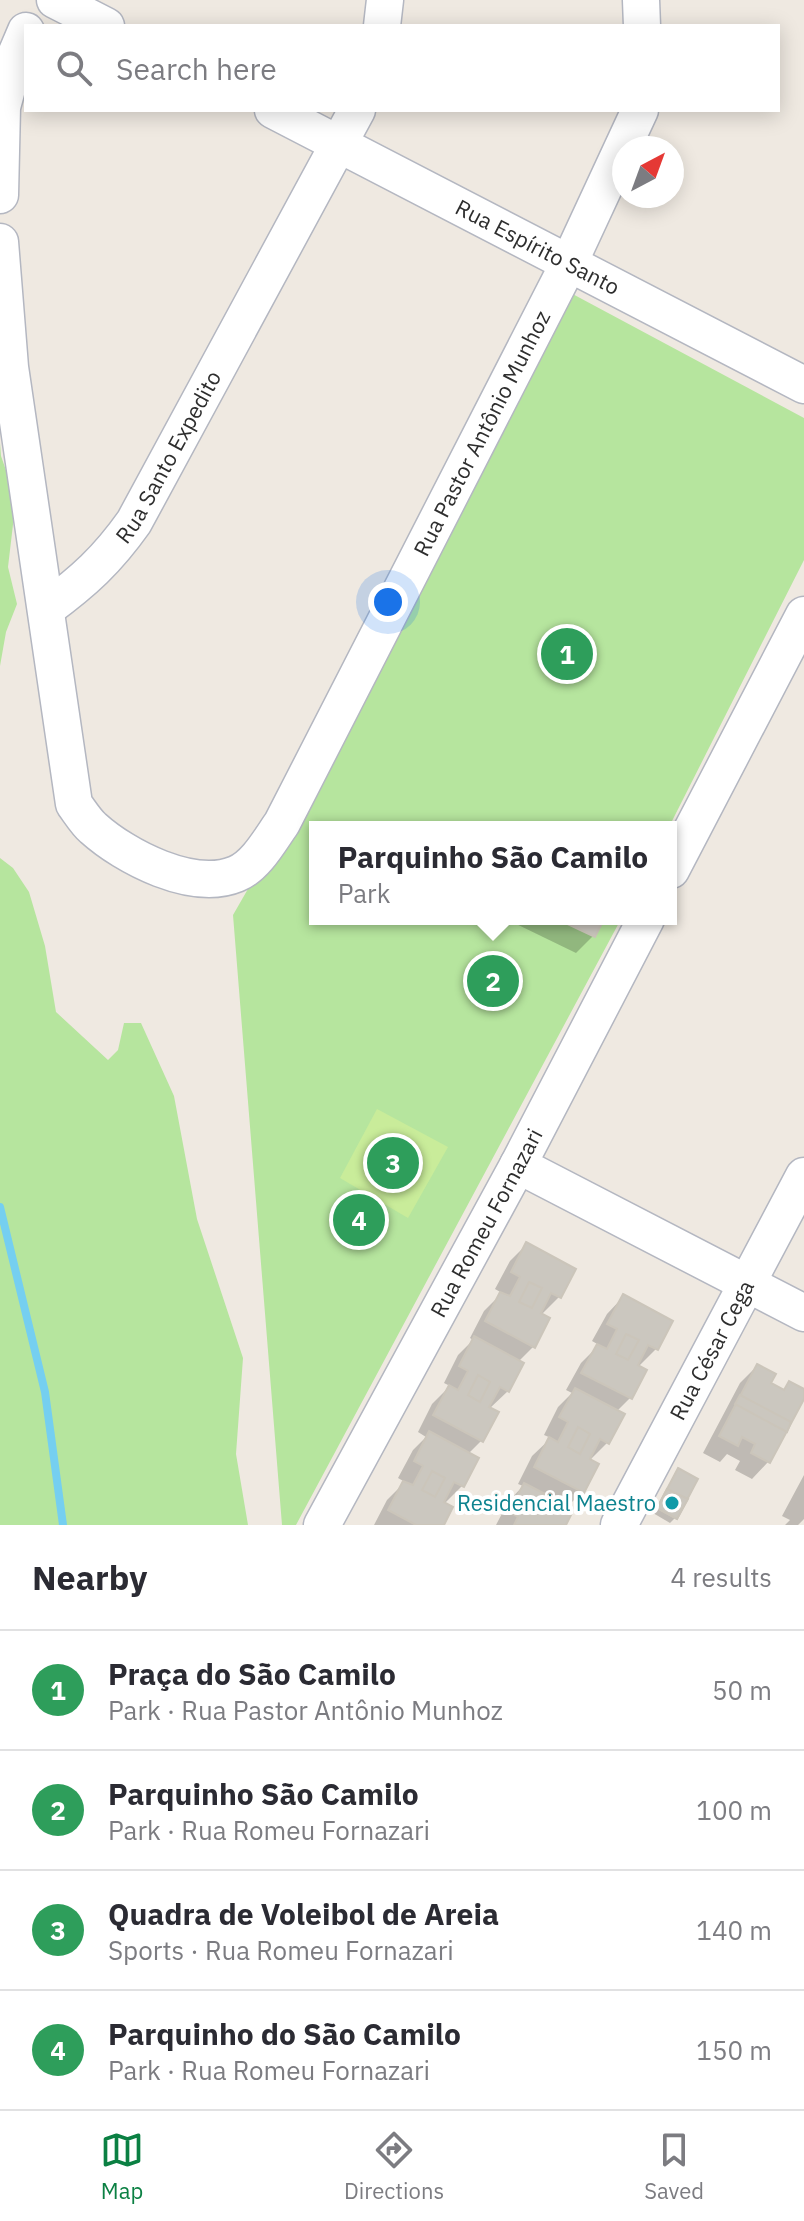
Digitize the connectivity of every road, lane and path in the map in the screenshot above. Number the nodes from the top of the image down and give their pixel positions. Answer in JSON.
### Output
{"nodes":[{"id":1,"x":39,"y":0,"type":"edge"},
{"id":2,"x":55,"y":0,"type":"edge"},
{"id":3,"x":385,"y":0,"type":"edge"},
{"id":4,"x":641,"y":0,"type":"edge"},
{"id":5,"x":29,"y":24,"type":"edge"},
{"id":6,"x":102,"y":24,"type":"edge"},
{"id":7,"x":382,"y":24,"type":"edge"},
{"id":8,"x":642,"y":24,"type":"edge"},
{"id":9,"x":24,"y":35,"type":"edge"},
{"id":10,"x":277,"y":112,"type":"edge"},
{"id":11,"x":356,"y":112,"type":"edge"},
{"id":12,"x":639,"y":112,"type":"edge"},
{"id":13,"x":341,"y":145,"type":"junction"},
{"id":14,"x":0,"y":195,"type":"edge"},
{"id":15,"x":0,"y":242,"type":"edge"},
{"id":16,"x":569,"y":263,"type":"junction"},
{"id":17,"x":804,"y":385,"type":"edge"},
{"id":18,"x":46,"y":609,"type":"junction"},
{"id":19,"x":804,"y":615,"type":"edge"},
{"id":20,"x":677,"y":858,"type":"edge"},
{"id":21,"x":643,"y":925,"type":"edge"},
{"id":22,"x":518,"y":1165,"type":"junction"},
{"id":23,"x":804,"y":1176,"type":"edge"},
{"id":24,"x":748,"y":1285,"type":"junction"},
{"id":25,"x":804,"y":1313,"type":"edge"},
{"id":26,"x":322,"y":1525,"type":"edge"},
{"id":27,"x":619,"y":1525,"type":"edge"}],
"edges":[{"from":1,"to":5,"type":"street"},
{"from":2,"to":6,"type":"street"},
{"from":3,"to":7,"type":"street"},
{"from":4,"to":8,"type":"street"},
{"from":9,"to":14,"type":"street"},
{"from":10,"to":13,"type":"street","name":"Rua Espírito Santo"},
{"from":11,"to":13,"type":"street","name":"Rua Santo Expedito"},
{"from":12,"to":16,"type":"street","name":"Rua Pastor Antônio Munhoz"},
{"from":13,"to":16,"type":"street","name":"Rua Espírito Santo"},
{"from":13,"to":18,"type":"street","name":"Rua Santo Expedito"},
{"from":15,"to":18,"type":"street"},
{"from":16,"to":17,"type":"street","name":"Rua Espírito Santo"},
{"from":16,"to":18,"type":"street","name":"Rua Pastor Antônio Munhoz"},
{"from":19,"to":20,"type":"street"},
{"from":21,"to":22,"type":"street","name":"Rua Romeu Fornazari"},
{"from":22,"to":24,"type":"street"},
{"from":22,"to":26,"type":"street","name":"Rua Romeu Fornazari"},
{"from":23,"to":24,"type":"street","name":"Rua César Cega"},
{"from":24,"to":25,"type":"street"},
{"from":24,"to":27,"type":"street","name":"Rua César Cega"}]}
